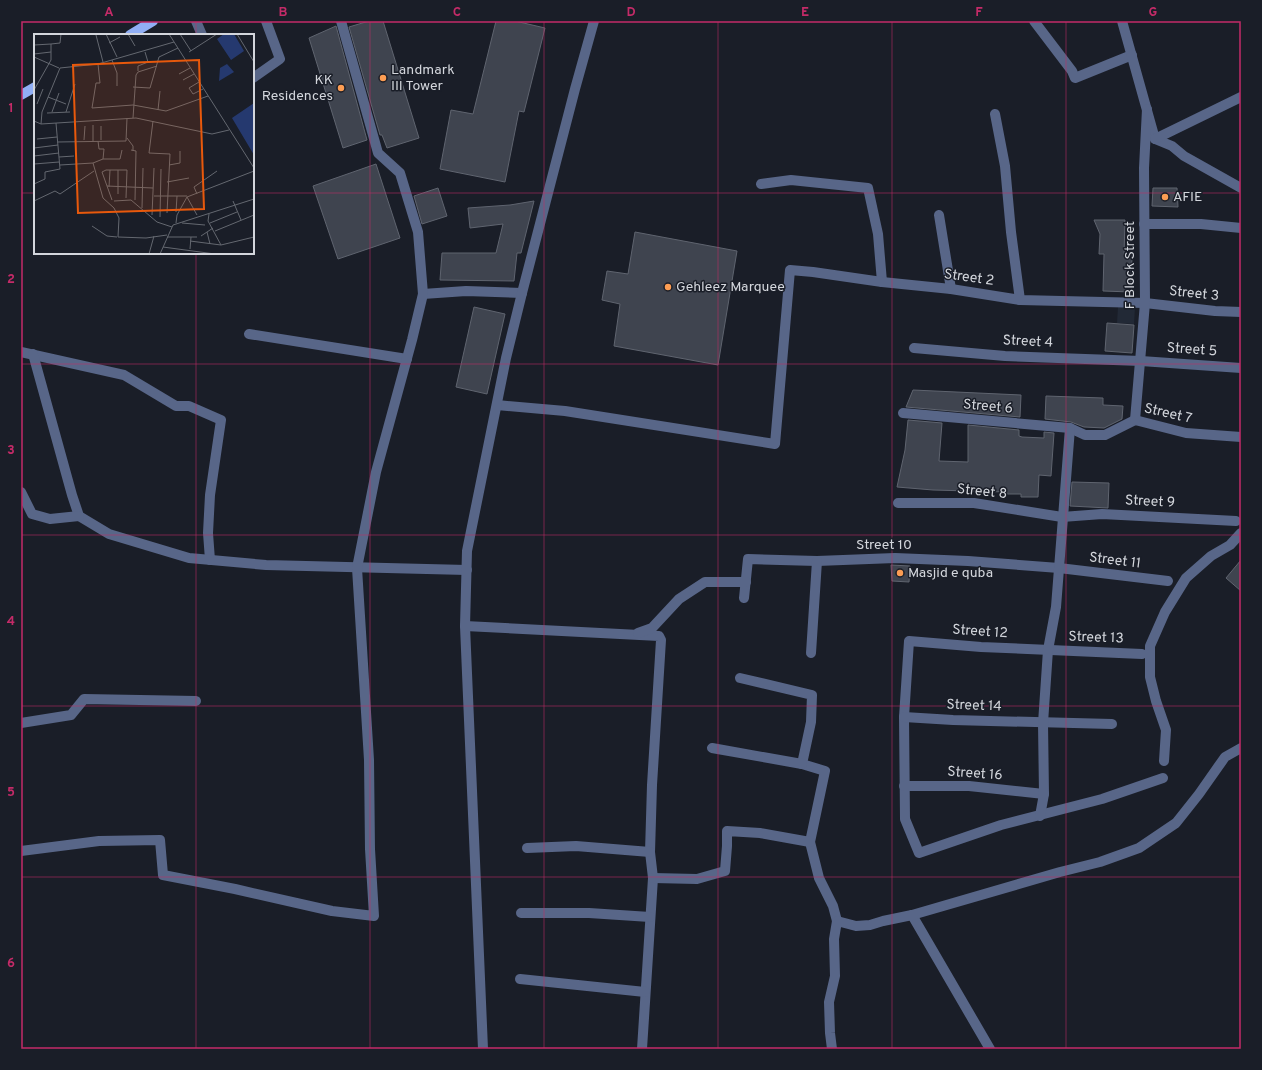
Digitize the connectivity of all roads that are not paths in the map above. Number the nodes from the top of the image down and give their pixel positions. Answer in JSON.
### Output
{"nodes":[{"id":1,"x":153,"y":21,"type":"edge"},
{"id":2,"x":196,"y":21,"type":"edge"},
{"id":3,"x":266,"y":21,"type":"edge"},
{"id":4,"x":341,"y":21,"type":"edge"},
{"id":5,"x":594,"y":21,"type":"edge"},
{"id":6,"x":1034,"y":21,"type":"edge"},
{"id":7,"x":1122,"y":21,"type":"edge"},
{"id":8,"x":132,"y":34,"type":"edge"},
{"id":9,"x":202,"y":34,"type":"edge"},
{"id":10,"x":1132,"y":55,"type":"junction"},
{"id":11,"x":254,"y":77,"type":"edge"},
{"id":12,"x":34,"y":88,"type":"edge"},
{"id":13,"x":21,"y":95,"type":"edge"},
{"id":14,"x":1241,"y":97,"type":"edge"},
{"id":15,"x":1147,"y":109,"type":"junction"},
{"id":16,"x":995,"y":114,"type":"dead end"},
{"id":17,"x":1155,"y":139,"type":"junction"},
{"id":18,"x":761,"y":184,"type":"dead end"},
{"id":19,"x":1241,"y":188,"type":"edge"},
{"id":20,"x":939,"y":215,"type":"dead end"},
{"id":21,"x":1144,"y":224,"type":"junction"},
{"id":22,"x":1241,"y":228,"type":"edge"},
{"id":23,"x":882,"y":282,"type":"junction"},
{"id":24,"x":951,"y":289,"type":"junction"},
{"id":25,"x":522,"y":293,"type":"junction"},
{"id":26,"x":423,"y":294,"type":"junction"},
{"id":27,"x":1020,"y":300,"type":"junction"},
{"id":28,"x":1145,"y":303,"type":"junction"},
{"id":29,"x":1241,"y":312,"type":"edge"},
{"id":30,"x":249,"y":334,"type":"dead end"},
{"id":31,"x":914,"y":348,"type":"dead end"},
{"id":32,"x":21,"y":352,"type":"edge"},
{"id":33,"x":33,"y":354,"type":"junction"},
{"id":34,"x":407,"y":359,"type":"junction"},
{"id":35,"x":1141,"y":361,"type":"junction"},
{"id":36,"x":1241,"y":368,"type":"edge"},
{"id":37,"x":497,"y":405,"type":"junction"},
{"id":38,"x":903,"y":413,"type":"dead end"},
{"id":39,"x":1135,"y":420,"type":"junction"},
{"id":40,"x":1070,"y":428,"type":"junction"},
{"id":41,"x":1241,"y":437,"type":"edge"},
{"id":42,"x":21,"y":492,"type":"edge"},
{"id":43,"x":898,"y":503,"type":"dead end"},
{"id":44,"x":79,"y":516,"type":"junction"},
{"id":45,"x":1062,"y":518,"type":"junction"},
{"id":46,"x":1236,"y":521,"type":"dead end"},
{"id":47,"x":1241,"y":533,"type":"edge"},
{"id":48,"x":210,"y":560,"type":"junction"},
{"id":49,"x":817,"y":561,"type":"junction"},
{"id":50,"x":357,"y":568,"type":"junction"},
{"id":51,"x":1059,"y":568,"type":"junction"},
{"id":52,"x":466,"y":570,"type":"junction"},
{"id":53,"x":1168,"y":581,"type":"dead end"},
{"id":54,"x":746,"y":582,"type":"junction"},
{"id":55,"x":744,"y":598,"type":"dead end"},
{"id":56,"x":465,"y":626,"type":"junction"},
{"id":57,"x":633,"y":635,"type":"junction"},
{"id":58,"x":1048,"y":650,"type":"junction"},
{"id":59,"x":811,"y":653,"type":"dead end"},
{"id":60,"x":1142,"y":654,"type":"dead end"},
{"id":61,"x":740,"y":678,"type":"dead end"},
{"id":62,"x":196,"y":701,"type":"dead end"},
{"id":63,"x":904,"y":717,"type":"junction"},
{"id":64,"x":1043,"y":722,"type":"junction"},
{"id":65,"x":21,"y":723,"type":"edge"},
{"id":66,"x":1112,"y":724,"type":"dead end"},
{"id":67,"x":712,"y":748,"type":"dead end"},
{"id":68,"x":1241,"y":748,"type":"edge"},
{"id":69,"x":1164,"y":761,"type":"dead end"},
{"id":70,"x":802,"y":764,"type":"junction"},
{"id":71,"x":1163,"y":778,"type":"dead end"},
{"id":72,"x":904,"y":786,"type":"junction"},
{"id":73,"x":1044,"y":794,"type":"junction"},
{"id":74,"x":1040,"y":816,"type":"junction"},
{"id":75,"x":810,"y":842,"type":"junction"},
{"id":76,"x":527,"y":848,"type":"dead end"},
{"id":77,"x":21,"y":851,"type":"edge"},
{"id":78,"x":650,"y":852,"type":"junction"},
{"id":79,"x":653,"y":878,"type":"junction"},
{"id":80,"x":522,"y":913,"type":"dead end"},
{"id":81,"x":650,"y":916,"type":"junction"},
{"id":82,"x":912,"y":916,"type":"junction"},
{"id":83,"x":836,"y":921,"type":"junction"},
{"id":84,"x":520,"y":979,"type":"dead end"},
{"id":85,"x":645,"y":992,"type":"junction"},
{"id":86,"x":483,"y":1049,"type":"edge"},
{"id":87,"x":642,"y":1049,"type":"edge"},
{"id":88,"x":832,"y":1049,"type":"edge"},
{"id":89,"x":990,"y":1049,"type":"edge"}],
"edges":[{"from":1,"to":8,"type":"main road"},
{"from":2,"to":9,"type":"street"},
{"from":3,"to":11,"type":"street"},
{"from":4,"to":26,"type":"street"},
{"from":5,"to":25,"type":"street"},
{"from":6,"to":10,"type":"street"},
{"from":7,"to":10,"type":"street"},
{"from":10,"to":15,"type":"street"},
{"from":12,"to":13,"type":"main road"},
{"from":14,"to":17,"type":"street"},
{"from":15,"to":17,"type":"street"},
{"from":15,"to":21,"type":"street","name":"F Block Street"},
{"from":16,"to":27,"type":"street"},
{"from":17,"to":19,"type":"street"},
{"from":18,"to":23,"type":"street"},
{"from":20,"to":24,"type":"street"},
{"from":21,"to":22,"type":"street"},
{"from":21,"to":28,"type":"street","name":"F Block Street"},
{"from":23,"to":24,"type":"street","name":"Street 2"},
{"from":23,"to":37,"type":"street","name":"Street 2"},
{"from":24,"to":27,"type":"street","name":"Street 2"},
{"from":25,"to":26,"type":"street"},
{"from":25,"to":37,"type":"street"},
{"from":26,"to":34,"type":"street"},
{"from":27,"to":28,"type":"street","name":"Street 2"},
{"from":28,"to":29,"type":"street","name":"Street 3"},
{"from":28,"to":35,"type":"street","name":"F Block Street"},
{"from":30,"to":34,"type":"street"},
{"from":31,"to":35,"type":"street","name":"Street 4"},
{"from":32,"to":33,"type":"street"},
{"from":33,"to":44,"type":"street"},
{"from":33,"to":48,"type":"street"},
{"from":34,"to":50,"type":"street"},
{"from":35,"to":36,"type":"street","name":"Street 5"},
{"from":35,"to":39,"type":"street","name":"F Block Street"},
{"from":37,"to":52,"type":"street"},
{"from":38,"to":40,"type":"street","name":"Street 6"},
{"from":39,"to":40,"type":"street","name":"Street 7"},
{"from":39,"to":41,"type":"street","name":"Street 7"},
{"from":40,"to":45,"type":"street"},
{"from":42,"to":44,"type":"street"},
{"from":43,"to":45,"type":"street","name":"Street 8"},
{"from":44,"to":48,"type":"street"},
{"from":45,"to":46,"type":"street","name":"Street 9"},
{"from":45,"to":51,"type":"street"},
{"from":47,"to":69,"type":"street"},
{"from":48,"to":50,"type":"street"},
{"from":49,"to":51,"type":"street","name":"Street 10"},
{"from":49,"to":54,"type":"street","name":"Street 10"},
{"from":49,"to":59,"type":"street"},
{"from":50,"to":52,"type":"street"},
{"from":50,"to":77,"type":"street"},
{"from":51,"to":53,"type":"street","name":"Street 11"},
{"from":51,"to":58,"type":"street"},
{"from":52,"to":56,"type":"street"},
{"from":54,"to":55,"type":"street","name":"Street 10"},
{"from":54,"to":57,"type":"street"},
{"from":56,"to":57,"type":"street"},
{"from":56,"to":86,"type":"street"},
{"from":57,"to":78,"type":"street"},
{"from":58,"to":60,"type":"street","name":"Street 13"},
{"from":58,"to":63,"type":"street","name":"Street 12"},
{"from":58,"to":64,"type":"street"},
{"from":61,"to":70,"type":"street"},
{"from":62,"to":65,"type":"street"},
{"from":63,"to":64,"type":"street","name":"Street 14"},
{"from":63,"to":72,"type":"street"},
{"from":64,"to":66,"type":"street","name":"Street 14"},
{"from":64,"to":73,"type":"street"},
{"from":67,"to":70,"type":"street"},
{"from":68,"to":82,"type":"street"},
{"from":70,"to":75,"type":"street"},
{"from":71,"to":74,"type":"street"},
{"from":72,"to":73,"type":"street","name":"Street 16"},
{"from":72,"to":74,"type":"street"},
{"from":73,"to":74,"type":"street"},
{"from":75,"to":79,"type":"street"},
{"from":75,"to":83,"type":"street"},
{"from":76,"to":78,"type":"street"},
{"from":78,"to":79,"type":"street"},
{"from":79,"to":81,"type":"street"},
{"from":80,"to":81,"type":"street"},
{"from":81,"to":85,"type":"street"},
{"from":82,"to":83,"type":"street"},
{"from":82,"to":89,"type":"street"},
{"from":83,"to":88,"type":"street"},
{"from":84,"to":85,"type":"street"},
{"from":85,"to":87,"type":"street"}]}
